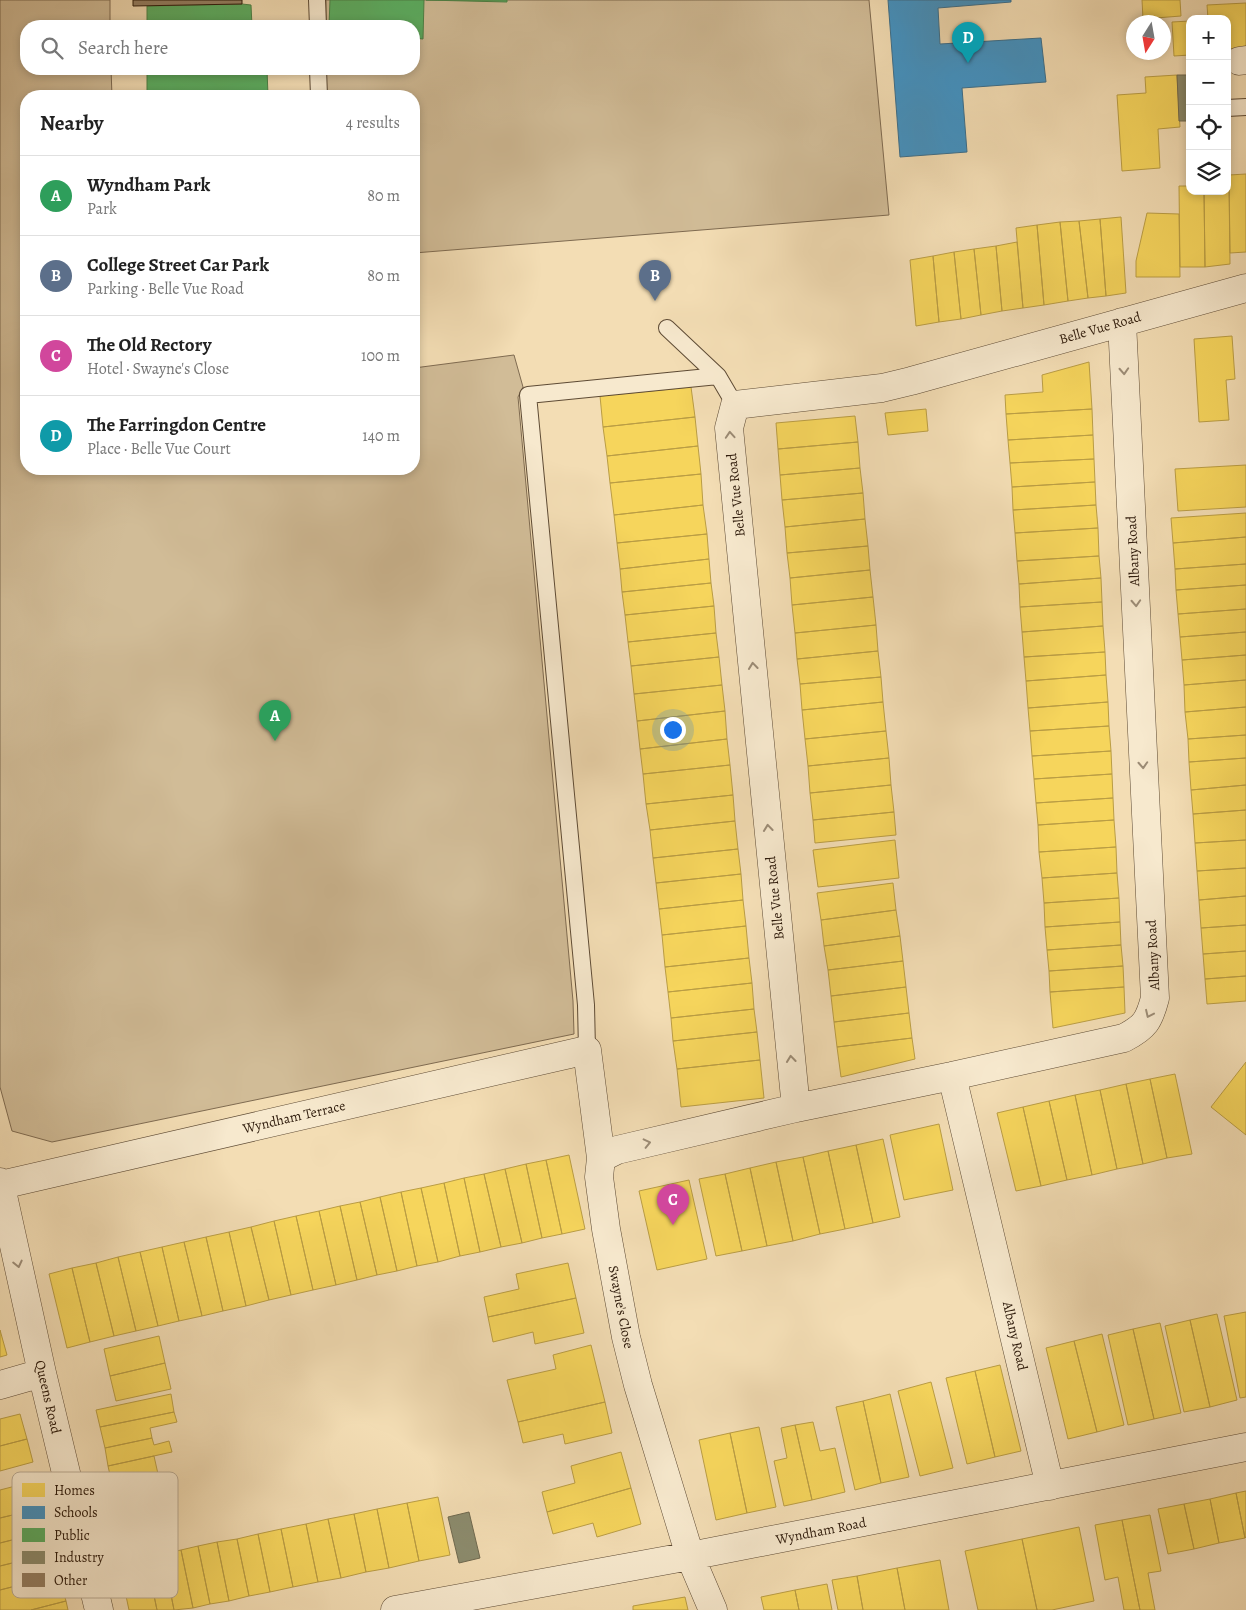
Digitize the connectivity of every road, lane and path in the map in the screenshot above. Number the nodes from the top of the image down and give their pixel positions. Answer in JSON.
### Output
{"nodes":[{"id":1,"x":317,"y":0,"type":"edge"},
{"id":2,"x":318,"y":20,"type":"edge"},
{"id":3,"x":318,"y":75,"type":"edge"},
{"id":4,"x":319,"y":90,"type":"edge"},
{"id":5,"x":1246,"y":107,"type":"edge"},
{"id":6,"x":1231,"y":108,"type":"edge"},
{"id":7,"x":1246,"y":288,"type":"edge"},
{"id":8,"x":1122,"y":322,"type":"junction"},
{"id":9,"x":667,"y":328,"type":"dead end"},
{"id":10,"x":718,"y":376,"type":"junction"},
{"id":11,"x":735,"y":405,"type":"junction"},
{"id":12,"x":588,"y":1050,"type":"junction"},
{"id":13,"x":952,"y":1076,"type":"junction"},
{"id":14,"x":796,"y":1108,"type":"junction"},
{"id":15,"x":601,"y":1158,"type":"junction"},
{"id":16,"x":0,"y":1184,"type":"edge"},
{"id":17,"x":42,"y":1373,"type":"junction"},
{"id":18,"x":0,"y":1385,"type":"edge"},
{"id":19,"x":1246,"y":1446,"type":"edge"},
{"id":20,"x":66,"y":1472,"type":"edge"},
{"id":21,"x":1050,"y":1486,"type":"junction"},
{"id":22,"x":690,"y":1556,"type":"junction"},
{"id":23,"x":394,"y":1610,"type":"edge"},
{"id":24,"x":713,"y":1610,"type":"edge"}],
"edges":[{"from":1,"to":2,"type":"lane"},
{"from":3,"to":4,"type":"lane"},
{"from":5,"to":6,"type":"lane"},
{"from":7,"to":8,"type":"street","name":"Belle Vue Road"},
{"from":8,"to":11,"type":"street","name":"Belle Vue Road"},
{"from":8,"to":13,"type":"street","name":"Albany Road","one_way":true},
{"from":9,"to":10,"type":"lane"},
{"from":10,"to":11,"type":"lane"},
{"from":10,"to":12,"type":"lane"},
{"from":14,"to":11,"type":"street","name":"Belle Vue Road","one_way":true},
{"from":12,"to":15,"type":"street","name":"Swayne's Close"},
{"from":12,"to":16,"type":"street","name":"Wyndham Terrace"},
{"from":13,"to":14,"type":"street"},
{"from":13,"to":21,"type":"street","name":"Albany Road"},
{"from":15,"to":14,"type":"street","one_way":true},
{"from":15,"to":22,"type":"street","name":"Swayne's Close"},
{"from":16,"to":17,"type":"street","name":"Queens Road","one_way":true},
{"from":17,"to":18,"type":"street"},
{"from":17,"to":20,"type":"street","name":"Queens Road"},
{"from":19,"to":21,"type":"street","name":"Wyndham Road"},
{"from":21,"to":22,"type":"street","name":"Wyndham Road"},
{"from":22,"to":23,"type":"street","name":"Wyndham Road"},
{"from":22,"to":24,"type":"street","name":"Swayne's Close"}]}
